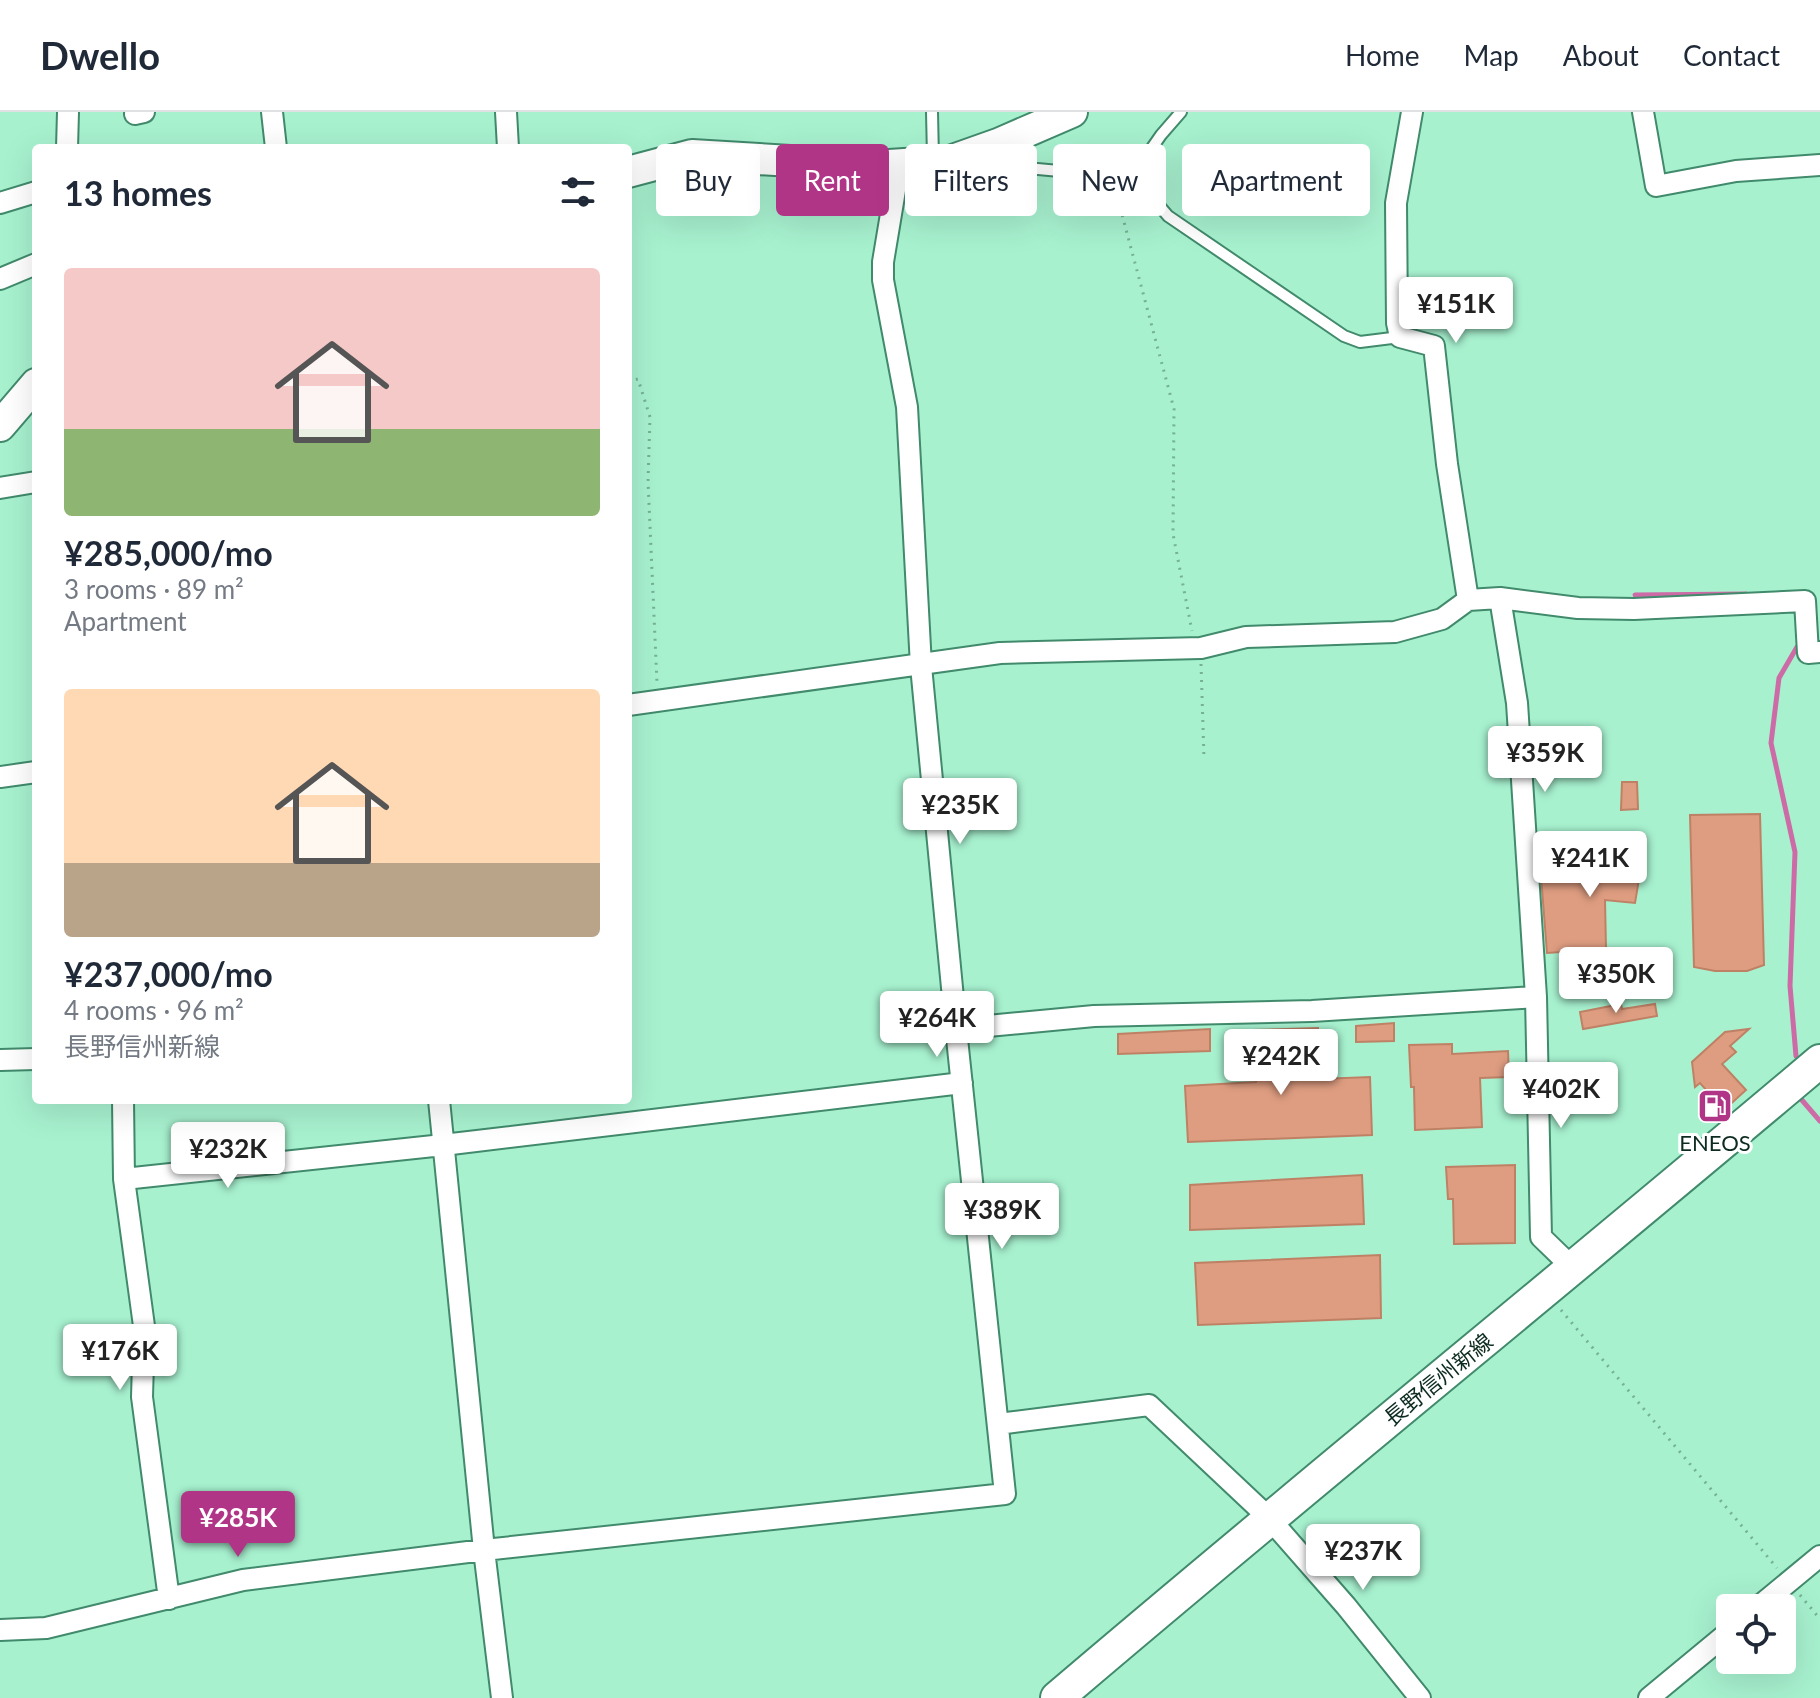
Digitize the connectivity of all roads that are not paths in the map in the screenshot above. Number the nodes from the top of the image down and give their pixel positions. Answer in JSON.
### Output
{"nodes":[{"id":1,"x":68,"y":112,"type":"edge"},
{"id":2,"x":272,"y":112,"type":"edge"},
{"id":3,"x":506,"y":112,"type":"edge"},
{"id":4,"x":932,"y":112,"type":"edge"},
{"id":5,"x":1072,"y":112,"type":"edge"},
{"id":6,"x":1181,"y":112,"type":"edge"},
{"id":7,"x":1412,"y":112,"type":"edge"},
{"id":8,"x":1643,"y":112,"type":"edge"},
{"id":9,"x":67,"y":144,"type":"edge"},
{"id":10,"x":276,"y":144,"type":"edge"},
{"id":11,"x":508,"y":144,"type":"edge"},
{"id":12,"x":938,"y":144,"type":"edge"},
{"id":13,"x":998,"y":144,"type":"edge"},
{"id":14,"x":1155,"y":144,"type":"edge"},
{"id":15,"x":905,"y":165,"type":"edge"},
{"id":16,"x":1820,"y":165,"type":"edge"},
{"id":17,"x":899,"y":166,"type":"junction"},
{"id":18,"x":632,"y":171,"type":"edge"},
{"id":19,"x":32,"y":193,"type":"edge"},
{"id":20,"x":0,"y":203,"type":"edge"},
{"id":21,"x":1166,"y":214,"type":"edge"},
{"id":22,"x":32,"y":266,"type":"edge"},
{"id":23,"x":0,"y":279,"type":"edge"},
{"id":24,"x":1400,"y":337,"type":"junction"},
{"id":25,"x":32,"y":389,"type":"edge"},
{"id":26,"x":0,"y":426,"type":"edge"},
{"id":27,"x":32,"y":483,"type":"edge"},
{"id":28,"x":0,"y":488,"type":"edge"},
{"id":29,"x":1500,"y":598,"type":"junction"},
{"id":30,"x":1468,"y":600,"type":"junction"},
{"id":31,"x":1820,"y":652,"type":"edge"},
{"id":32,"x":921,"y":666,"type":"junction"},
{"id":33,"x":632,"y":704,"type":"edge"},
{"id":34,"x":32,"y":773,"type":"edge"},
{"id":35,"x":0,"y":777,"type":"edge"},
{"id":36,"x":1536,"y":997,"type":"junction"},
{"id":37,"x":956,"y":1029,"type":"junction"},
{"id":38,"x":32,"y":1059,"type":"edge"},
{"id":39,"x":0,"y":1060,"type":"edge"},
{"id":40,"x":1820,"y":1061,"type":"edge"},
{"id":41,"x":962,"y":1083,"type":"junction"},
{"id":42,"x":123,"y":1104,"type":"edge"},
{"id":43,"x":439,"y":1104,"type":"edge"},
{"id":44,"x":443,"y":1145,"type":"junction"},
{"id":45,"x":124,"y":1179,"type":"junction"},
{"id":46,"x":1574,"y":1269,"type":"junction"},
{"id":47,"x":998,"y":1424,"type":"junction"},
{"id":48,"x":1268,"y":1517,"type":"junction"},
{"id":49,"x":484,"y":1550,"type":"junction"},
{"id":50,"x":1820,"y":1556,"type":"edge"},
{"id":51,"x":1774,"y":1594,"type":"edge"},
{"id":52,"x":169,"y":1599,"type":"junction"},
{"id":53,"x":0,"y":1630,"type":"edge"},
{"id":54,"x":1716,"y":1643,"type":"edge"},
{"id":55,"x":502,"y":1698,"type":"edge"},
{"id":56,"x":1057,"y":1698,"type":"edge"},
{"id":57,"x":1420,"y":1698,"type":"edge"},
{"id":58,"x":1649,"y":1698,"type":"edge"}],
"edges":[{"from":1,"to":9,"type":"street"},
{"from":2,"to":10,"type":"street"},
{"from":3,"to":11,"type":"street"},
{"from":4,"to":12,"type":"lane"},
{"from":5,"to":13,"type":"street"},
{"from":6,"to":14,"type":"lane"},
{"from":7,"to":24,"type":"street"},
{"from":8,"to":16,"type":"street"},
{"from":15,"to":17,"type":"street"},
{"from":17,"to":18,"type":"street"},
{"from":17,"to":32,"type":"street"},
{"from":19,"to":20,"type":"street"},
{"from":21,"to":24,"type":"lane"},
{"from":22,"to":23,"type":"street"},
{"from":24,"to":30,"type":"street"},
{"from":25,"to":26,"type":"street"},
{"from":27,"to":28,"type":"street"},
{"from":29,"to":30,"type":"street"},
{"from":29,"to":31,"type":"street"},
{"from":29,"to":36,"type":"street"},
{"from":30,"to":32,"type":"street"},
{"from":32,"to":33,"type":"street"},
{"from":32,"to":37,"type":"street"},
{"from":34,"to":35,"type":"street"},
{"from":36,"to":37,"type":"street"},
{"from":36,"to":46,"type":"street"},
{"from":37,"to":41,"type":"street"},
{"from":38,"to":39,"type":"street"},
{"from":40,"to":46,"type":"main road","name":"長野信州新線"},
{"from":41,"to":44,"type":"street"},
{"from":41,"to":47,"type":"street"},
{"from":42,"to":45,"type":"street"},
{"from":43,"to":44,"type":"street"},
{"from":44,"to":45,"type":"street"},
{"from":44,"to":49,"type":"street"},
{"from":45,"to":52,"type":"street"},
{"from":46,"to":48,"type":"main road","name":"長野信州新線"},
{"from":47,"to":48,"type":"street"},
{"from":47,"to":49,"type":"street"},
{"from":48,"to":56,"type":"main road","name":"長野信州新線"},
{"from":48,"to":57,"type":"street"},
{"from":49,"to":52,"type":"street"},
{"from":49,"to":55,"type":"street"},
{"from":50,"to":51,"type":"street"},
{"from":52,"to":53,"type":"street"},
{"from":54,"to":58,"type":"street"}]}
